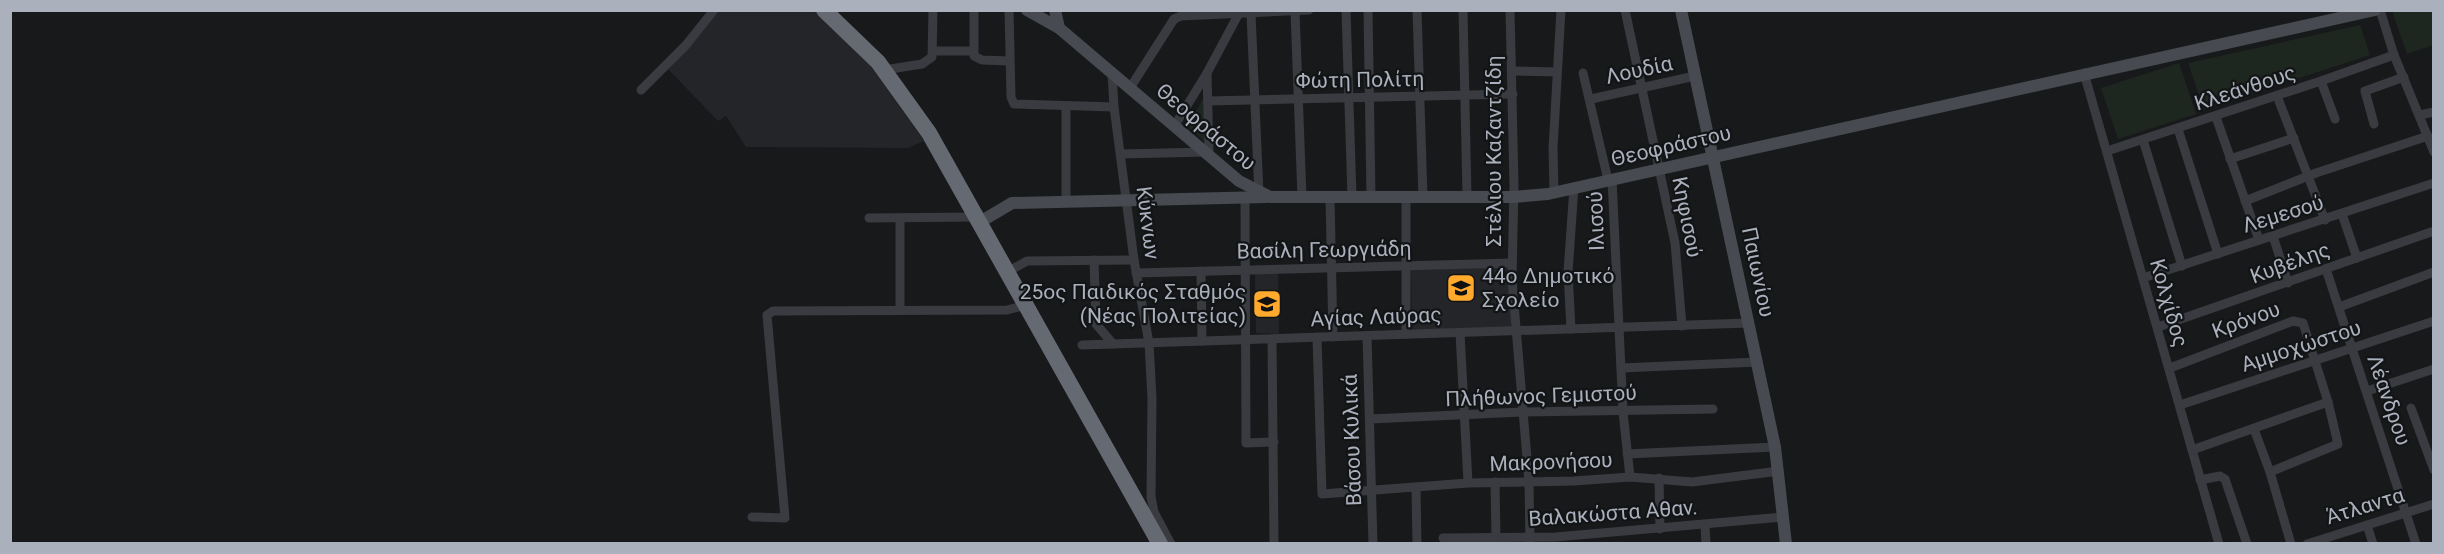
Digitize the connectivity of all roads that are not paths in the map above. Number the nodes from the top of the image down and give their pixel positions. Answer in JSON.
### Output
{"nodes":[{"id":1,"x":714,"y":10,"type":"edge"},
{"id":2,"x":824,"y":10,"type":"edge"},
{"id":3,"x":933,"y":10,"type":"edge"},
{"id":4,"x":974,"y":10,"type":"edge"},
{"id":5,"x":1009,"y":10,"type":"edge"},
{"id":6,"x":1027,"y":10,"type":"edge"},
{"id":7,"x":1055,"y":10,"type":"edge"},
{"id":8,"x":1309,"y":10,"type":"edge"},
{"id":9,"x":1346,"y":10,"type":"edge"},
{"id":10,"x":1368,"y":10,"type":"edge"},
{"id":11,"x":1417,"y":10,"type":"edge"},
{"id":12,"x":1463,"y":10,"type":"edge"},
{"id":13,"x":1510,"y":10,"type":"edge"},
{"id":14,"x":1561,"y":10,"type":"edge"},
{"id":15,"x":1625,"y":10,"type":"edge"},
{"id":16,"x":1681,"y":10,"type":"edge"},
{"id":17,"x":2375,"y":10,"type":"edge"},
{"id":18,"x":2380,"y":10,"type":"edge"},
{"id":19,"x":1295,"y":11,"type":"edge"},
{"id":20,"x":1251,"y":14,"type":"junction"},
{"id":21,"x":1238,"y":15,"type":"junction"},
{"id":22,"x":1059,"y":28,"type":"junction"},
{"id":23,"x":934,"y":51,"type":"junction"},
{"id":24,"x":975,"y":55,"type":"junction"},
{"id":25,"x":2394,"y":55,"type":"junction"},
{"id":26,"x":1010,"y":61,"type":"junction"},
{"id":27,"x":884,"y":70,"type":"junction"},
{"id":28,"x":1513,"y":71,"type":"junction"},
{"id":29,"x":1557,"y":72,"type":"junction"},
{"id":30,"x":1112,"y":73,"type":"junction"},
{"id":31,"x":1208,"y":73,"type":"junction"},
{"id":32,"x":2084,"y":73,"type":"junction"},
{"id":33,"x":1583,"y":74,"type":"dead end"},
{"id":34,"x":1695,"y":76,"type":"junction"},
{"id":35,"x":2404,"y":77,"type":"junction"},
{"id":36,"x":2321,"y":81,"type":"junction"},
{"id":37,"x":1130,"y":88,"type":"junction"},
{"id":38,"x":1642,"y":88,"type":"junction"},
{"id":39,"x":641,"y":90,"type":"dead end"},
{"id":40,"x":1513,"y":94,"type":"junction"},
{"id":41,"x":1420,"y":96,"type":"junction"},
{"id":42,"x":1465,"y":96,"type":"junction"},
{"id":43,"x":2277,"y":96,"type":"junction"},
{"id":44,"x":1370,"y":97,"type":"junction"},
{"id":45,"x":1348,"y":98,"type":"junction"},
{"id":46,"x":1298,"y":99,"type":"junction"},
{"id":47,"x":1591,"y":99,"type":"junction"},
{"id":48,"x":1257,"y":100,"type":"junction"},
{"id":49,"x":1208,"y":101,"type":"junction"},
{"id":50,"x":1065,"y":107,"type":"junction"},
{"id":51,"x":1114,"y":107,"type":"junction"},
{"id":52,"x":2433,"y":112,"type":"edge"},
{"id":53,"x":2420,"y":115,"type":"junction"},
{"id":54,"x":2216,"y":117,"type":"junction"},
{"id":55,"x":2335,"y":119,"type":"dead end"},
{"id":56,"x":2374,"y":124,"type":"dead end"},
{"id":57,"x":1175,"y":125,"type":"junction"},
{"id":58,"x":2178,"y":129,"type":"junction"},
{"id":59,"x":2428,"y":136,"type":"junction"},
{"id":60,"x":2294,"y":138,"type":"junction"},
{"id":61,"x":2143,"y":140,"type":"junction"},
{"id":62,"x":2107,"y":151,"type":"junction"},
{"id":63,"x":2433,"y":152,"type":"edge"},
{"id":64,"x":1121,"y":154,"type":"junction"},
{"id":65,"x":1208,"y":154,"type":"junction"},
{"id":66,"x":1713,"y":157,"type":"junction"},
{"id":67,"x":2230,"y":159,"type":"junction"},
{"id":68,"x":1659,"y":169,"type":"junction"},
{"id":69,"x":2310,"y":177,"type":"junction"},
{"id":70,"x":1610,"y":180,"type":"junction"},
{"id":71,"x":2433,"y":183,"type":"edge"},
{"id":72,"x":1574,"y":187,"type":"junction"},
{"id":73,"x":1554,"y":192,"type":"junction"},
{"id":74,"x":1265,"y":195,"type":"junction"},
{"id":75,"x":1302,"y":197,"type":"junction"},
{"id":76,"x":1330,"y":197,"type":"junction"},
{"id":77,"x":1352,"y":197,"type":"junction"},
{"id":78,"x":1371,"y":197,"type":"junction"},
{"id":79,"x":1406,"y":197,"type":"junction"},
{"id":80,"x":1422,"y":197,"type":"junction"},
{"id":81,"x":1467,"y":197,"type":"junction"},
{"id":82,"x":1513,"y":197,"type":"junction"},
{"id":83,"x":1245,"y":198,"type":"junction"},
{"id":84,"x":2245,"y":201,"type":"junction"},
{"id":85,"x":1065,"y":202,"type":"junction"},
{"id":86,"x":1126,"y":202,"type":"junction"},
{"id":87,"x":2342,"y":214,"type":"junction"},
{"id":88,"x":869,"y":218,"type":"dead end"},
{"id":89,"x":900,"y":218,"type":"junction"},
{"id":90,"x":978,"y":220,"type":"junction"},
{"id":91,"x":2325,"y":220,"type":"junction"},
{"id":92,"x":2433,"y":234,"type":"edge"},
{"id":93,"x":2273,"y":236,"type":"junction"},
{"id":94,"x":2259,"y":240,"type":"junction"},
{"id":95,"x":2218,"y":254,"type":"junction"},
{"id":96,"x":2356,"y":258,"type":"junction"},
{"id":97,"x":1094,"y":260,"type":"junction"},
{"id":98,"x":1134,"y":260,"type":"junction"},
{"id":99,"x":1512,"y":263,"type":"junction"},
{"id":100,"x":1406,"y":266,"type":"junction"},
{"id":101,"x":2182,"y":266,"type":"junction"},
{"id":102,"x":1332,"y":267,"type":"junction"},
{"id":103,"x":2326,"y":269,"type":"junction"},
{"id":104,"x":1246,"y":270,"type":"junction"},
{"id":105,"x":1201,"y":271,"type":"junction"},
{"id":106,"x":1007,"y":272,"type":"junction"},
{"id":107,"x":2433,"y":272,"type":"edge"},
{"id":108,"x":1136,"y":273,"type":"junction"},
{"id":109,"x":2143,"y":278,"type":"junction"},
{"id":110,"x":2289,"y":282,"type":"junction"},
{"id":111,"x":1026,"y":305,"type":"junction"},
{"id":112,"x":2339,"y":307,"type":"junction"},
{"id":113,"x":900,"y":310,"type":"junction"},
{"id":114,"x":2433,"y":321,"type":"edge"},
{"id":115,"x":1749,"y":323,"type":"junction"},
{"id":116,"x":1682,"y":326,"type":"junction"},
{"id":117,"x":2157,"y":327,"type":"junction"},
{"id":118,"x":1619,"y":328,"type":"junction"},
{"id":119,"x":1571,"y":329,"type":"junction"},
{"id":120,"x":1515,"y":331,"type":"junction"},
{"id":121,"x":1460,"y":333,"type":"junction"},
{"id":122,"x":1406,"y":334,"type":"junction"},
{"id":123,"x":1367,"y":336,"type":"junction"},
{"id":124,"x":1317,"y":337,"type":"junction"},
{"id":125,"x":1333,"y":337,"type":"junction"},
{"id":126,"x":1272,"y":339,"type":"junction"},
{"id":127,"x":1246,"y":340,"type":"junction"},
{"id":128,"x":1202,"y":341,"type":"junction"},
{"id":129,"x":1149,"y":343,"type":"junction"},
{"id":130,"x":1113,"y":344,"type":"junction"},
{"id":131,"x":1082,"y":345,"type":"dead end"},
{"id":132,"x":2353,"y":348,"type":"junction"},
{"id":133,"x":2314,"y":360,"type":"junction"},
{"id":134,"x":1758,"y":362,"type":"junction"},
{"id":135,"x":1622,"y":368,"type":"junction"},
{"id":136,"x":2170,"y":368,"type":"junction"},
{"id":137,"x":2433,"y":370,"type":"edge"},
{"id":138,"x":2367,"y":391,"type":"junction"},
{"id":139,"x":2328,"y":402,"type":"junction"},
{"id":140,"x":2180,"y":405,"type":"junction"},
{"id":141,"x":2411,"y":408,"type":"dead end"},
{"id":142,"x":1713,"y":409,"type":"dead end"},
{"id":143,"x":1522,"y":412,"type":"junction"},
{"id":144,"x":1623,"y":412,"type":"junction"},
{"id":145,"x":1466,"y":416,"type":"junction"},
{"id":146,"x":1370,"y":419,"type":"junction"},
{"id":147,"x":2254,"y":429,"type":"junction"},
{"id":148,"x":1274,"y":442,"type":"junction"},
{"id":149,"x":1775,"y":447,"type":"junction"},
{"id":150,"x":2192,"y":450,"type":"junction"},
{"id":151,"x":1627,"y":454,"type":"junction"},
{"id":152,"x":2433,"y":470,"type":"edge"},
{"id":153,"x":1779,"y":471,"type":"junction"},
{"id":154,"x":2270,"y":472,"type":"junction"},
{"id":155,"x":1630,"y":477,"type":"junction"},
{"id":156,"x":1659,"y":478,"type":"junction"},
{"id":157,"x":2200,"y":480,"type":"junction"},
{"id":158,"x":1495,"y":482,"type":"junction"},
{"id":159,"x":1529,"y":482,"type":"junction"},
{"id":160,"x":1468,"y":483,"type":"junction"},
{"id":161,"x":1416,"y":487,"type":"junction"},
{"id":162,"x":1371,"y":491,"type":"junction"},
{"id":163,"x":2433,"y":504,"type":"edge"},
{"id":164,"x":2408,"y":512,"type":"junction"},
{"id":165,"x":1150,"y":515,"type":"junction"},
{"id":166,"x":752,"y":517,"type":"dead end"},
{"id":167,"x":1784,"y":517,"type":"junction"},
{"id":168,"x":1705,"y":525,"type":"junction"},
{"id":169,"x":2367,"y":525,"type":"junction"},
{"id":170,"x":1660,"y":530,"type":"junction"},
{"id":171,"x":1496,"y":537,"type":"junction"},
{"id":172,"x":1443,"y":538,"type":"dead end"},
{"id":173,"x":1530,"y":540,"type":"edge"},
{"id":174,"x":2328,"y":540,"type":"edge"},
{"id":175,"x":1160,"y":543,"type":"edge"},
{"id":176,"x":1171,"y":543,"type":"edge"},
{"id":177,"x":1274,"y":543,"type":"edge"},
{"id":178,"x":1373,"y":543,"type":"edge"},
{"id":179,"x":1417,"y":543,"type":"edge"},
{"id":180,"x":1706,"y":543,"type":"edge"},
{"id":181,"x":1786,"y":543,"type":"edge"},
{"id":182,"x":2219,"y":543,"type":"edge"},
{"id":183,"x":2247,"y":543,"type":"edge"},
{"id":184,"x":2291,"y":543,"type":"edge"},
{"id":185,"x":2307,"y":543,"type":"edge"},
{"id":186,"x":2373,"y":543,"type":"edge"},
{"id":187,"x":2416,"y":543,"type":"edge"}],
"edges":[{"from":1,"to":39,"type":"street"},
{"from":2,"to":27,"type":"highway"},
{"from":3,"to":23,"type":"street"},
{"from":4,"to":24,"type":"street"},
{"from":5,"to":26,"type":"street"},
{"from":6,"to":22,"type":"street","name":"Θεοφράστου"},
{"from":7,"to":22,"type":"street"},
{"from":8,"to":19,"type":"street"},
{"from":9,"to":45,"type":"street"},
{"from":10,"to":44,"type":"street"},
{"from":11,"to":41,"type":"street"},
{"from":12,"to":42,"type":"street"},
{"from":13,"to":28,"type":"street","name":"Στέλιου Καζαντζίδη"},
{"from":14,"to":29,"type":"street"},
{"from":15,"to":38,"type":"street","name":"Κηφισού"},
{"from":16,"to":34,"type":"street","name":"Παιωνίου"},
{"from":17,"to":32,"type":"street","name":"Θεοφράστου"},
{"from":18,"to":25,"type":"street"},
{"from":19,"to":20,"type":"street"},
{"from":19,"to":46,"type":"street"},
{"from":20,"to":21,"type":"street"},
{"from":20,"to":48,"type":"street"},
{"from":21,"to":31,"type":"street"},
{"from":21,"to":37,"type":"street"},
{"from":22,"to":30,"type":"street","name":"Θεοφράστου"},
{"from":23,"to":24,"type":"street"},
{"from":23,"to":27,"type":"street"},
{"from":24,"to":26,"type":"street"},
{"from":25,"to":35,"type":"street"},
{"from":25,"to":36,"type":"street","name":"Κλεάνθους"},
{"from":26,"to":50,"type":"street"},
{"from":27,"to":90,"type":"highway"},
{"from":28,"to":29,"type":"street"},
{"from":28,"to":40,"type":"street","name":"Στέλιου Καζαντζίδη"},
{"from":29,"to":73,"type":"street"},
{"from":30,"to":37,"type":"street","name":"Θεοφράστου"},
{"from":30,"to":51,"type":"street","name":"Κύκνων"},
{"from":31,"to":49,"type":"street"},
{"from":31,"to":57,"type":"street"},
{"from":32,"to":62,"type":"street","name":"Κολχίδος"},
{"from":32,"to":66,"type":"street","name":"Θεοφράστου"},
{"from":33,"to":47,"type":"street","name":"Ιλισού"},
{"from":34,"to":38,"type":"street","name":"Λουδία"},
{"from":34,"to":66,"type":"street","name":"Παιωνίου"},
{"from":35,"to":53,"type":"street"},
{"from":35,"to":56,"type":"street"},
{"from":36,"to":43,"type":"street","name":"Κλεάνθους"},
{"from":36,"to":55,"type":"street"},
{"from":37,"to":57,"type":"street","name":"Θεοφράστου"},
{"from":38,"to":47,"type":"street","name":"Λουδία"},
{"from":38,"to":68,"type":"street","name":"Κηφισού"},
{"from":40,"to":42,"type":"street","name":"Φώτη Πολίτη"},
{"from":40,"to":82,"type":"street","name":"Στέλιου Καζαντζίδη"},
{"from":41,"to":42,"type":"street","name":"Φώτη Πολίτη"},
{"from":41,"to":44,"type":"street","name":"Φώτη Πολίτη"},
{"from":41,"to":80,"type":"street"},
{"from":42,"to":81,"type":"street"},
{"from":43,"to":54,"type":"street","name":"Κλεάνθους"},
{"from":43,"to":60,"type":"street"},
{"from":44,"to":45,"type":"street","name":"Φώτη Πολίτη"},
{"from":44,"to":78,"type":"street"},
{"from":45,"to":46,"type":"street","name":"Φώτη Πολίτη"},
{"from":45,"to":77,"type":"street"},
{"from":46,"to":48,"type":"street","name":"Φώτη Πολίτη"},
{"from":46,"to":75,"type":"street"},
{"from":47,"to":70,"type":"street","name":"Ιλισού"},
{"from":48,"to":49,"type":"street","name":"Φώτη Πολίτη"},
{"from":48,"to":74,"type":"street"},
{"from":49,"to":65,"type":"street"},
{"from":50,"to":51,"type":"street"},
{"from":50,"to":85,"type":"street"},
{"from":51,"to":64,"type":"street","name":"Κύκνων"},
{"from":52,"to":53,"type":"street"},
{"from":53,"to":59,"type":"street"},
{"from":54,"to":58,"type":"street","name":"Κλεάνθους"},
{"from":54,"to":67,"type":"street"},
{"from":57,"to":65,"type":"street","name":"Θεοφράστου"},
{"from":58,"to":61,"type":"street","name":"Κλεάνθους"},
{"from":58,"to":95,"type":"street"},
{"from":59,"to":63,"type":"street"},
{"from":59,"to":69,"type":"street"},
{"from":60,"to":67,"type":"street"},
{"from":60,"to":69,"type":"street"},
{"from":61,"to":62,"type":"street","name":"Κλεάνθους"},
{"from":61,"to":101,"type":"street"},
{"from":62,"to":109,"type":"street","name":"Κολχίδος"},
{"from":64,"to":65,"type":"street"},
{"from":64,"to":86,"type":"street","name":"Κύκνων"},
{"from":65,"to":74,"type":"street","name":"Θεοφράστου"},
{"from":66,"to":68,"type":"street","name":"Θεοφράστου"},
{"from":66,"to":115,"type":"street","name":"Παιωνίου"},
{"from":67,"to":84,"type":"street"},
{"from":68,"to":70,"type":"street","name":"Θεοφράστου"},
{"from":68,"to":116,"type":"street","name":"Κηφισού"},
{"from":69,"to":84,"type":"street"},
{"from":69,"to":91,"type":"street"},
{"from":70,"to":72,"type":"street","name":"Θεοφράστου"},
{"from":70,"to":118,"type":"street","name":"Ιλισού"},
{"from":71,"to":87,"type":"street","name":"Λεμεσού"},
{"from":72,"to":73,"type":"street","name":"Θεοφράστου"},
{"from":72,"to":119,"type":"street"},
{"from":73,"to":82,"type":"street","name":"Θεοφράστου"},
{"from":74,"to":75,"type":"street","name":"Θεοφράστου"},
{"from":74,"to":83,"type":"street"},
{"from":75,"to":76,"type":"street","name":"Θεοφράστου"},
{"from":76,"to":77,"type":"street","name":"Θεοφράστου"},
{"from":76,"to":102,"type":"street"},
{"from":77,"to":78,"type":"street","name":"Θεοφράστου"},
{"from":78,"to":79,"type":"street","name":"Θεοφράστου"},
{"from":79,"to":80,"type":"street","name":"Θεοφράστου"},
{"from":79,"to":100,"type":"street"},
{"from":80,"to":81,"type":"street","name":"Θεοφράστου"},
{"from":81,"to":82,"type":"street","name":"Θεοφράστου"},
{"from":82,"to":99,"type":"street","name":"Στέλιου Καζαντζίδη"},
{"from":83,"to":86,"type":"street"},
{"from":83,"to":104,"type":"street"},
{"from":84,"to":94,"type":"street"},
{"from":85,"to":86,"type":"street"},
{"from":85,"to":90,"type":"street"},
{"from":86,"to":98,"type":"street","name":"Κύκνων"},
{"from":87,"to":91,"type":"street","name":"Λεμεσού"},
{"from":87,"to":96,"type":"street"},
{"from":88,"to":89,"type":"street"},
{"from":89,"to":90,"type":"street"},
{"from":89,"to":113,"type":"street"},
{"from":90,"to":106,"type":"highway"},
{"from":91,"to":93,"type":"street","name":"Λεμεσού"},
{"from":92,"to":96,"type":"street","name":"Κυβέλης"},
{"from":93,"to":94,"type":"street","name":"Λεμεσού"},
{"from":93,"to":110,"type":"street"},
{"from":94,"to":95,"type":"street","name":"Λεμεσού"},
{"from":95,"to":101,"type":"street","name":"Λεμεσού"},
{"from":96,"to":103,"type":"street","name":"Κυβέλης"},
{"from":97,"to":98,"type":"street"},
{"from":97,"to":106,"type":"street"},
{"from":97,"to":130,"type":"street"},
{"from":98,"to":108,"type":"street","name":"Κύκνων"},
{"from":99,"to":100,"type":"street","name":"Βασίλη Γεωργιάδη"},
{"from":99,"to":120,"type":"street","name":"Στέλιου Καζαντζίδη"},
{"from":100,"to":102,"type":"street","name":"Βασίλη Γεωργιάδη"},
{"from":100,"to":122,"type":"street"},
{"from":101,"to":109,"type":"street","name":"Λεμεσού"},
{"from":102,"to":104,"type":"street","name":"Βασίλη Γεωργιάδη"},
{"from":102,"to":125,"type":"street"},
{"from":103,"to":110,"type":"street","name":"Κυβέλης"},
{"from":103,"to":112,"type":"street","name":"Λέανδρου"},
{"from":104,"to":105,"type":"street","name":"Βασίλη Γεωργιάδη"},
{"from":104,"to":127,"type":"street"},
{"from":105,"to":108,"type":"street","name":"Βασίλη Γεωργιάδη"},
{"from":105,"to":128,"type":"street"},
{"from":106,"to":111,"type":"highway"},
{"from":107,"to":112,"type":"street"},
{"from":108,"to":129,"type":"street","name":"Κύκνων"},
{"from":109,"to":117,"type":"street","name":"Κολχίδος"},
{"from":110,"to":117,"type":"street","name":"Κυβέλης"},
{"from":111,"to":113,"type":"street"},
{"from":111,"to":165,"type":"highway"},
{"from":112,"to":132,"type":"street","name":"Λέανδρου"},
{"from":113,"to":166,"type":"street"},
{"from":114,"to":132,"type":"street","name":"Αμμοχώστου"},
{"from":115,"to":116,"type":"street","name":"Αγίας Λαύρας"},
{"from":115,"to":134,"type":"street","name":"Παιωνίου"},
{"from":116,"to":118,"type":"street","name":"Αγίας Λαύρας"},
{"from":117,"to":136,"type":"street","name":"Κολχίδος"},
{"from":118,"to":119,"type":"street","name":"Αγίας Λαύρας"},
{"from":118,"to":135,"type":"street","name":"Ιλισού"},
{"from":119,"to":120,"type":"street","name":"Αγίας Λαύρας"},
{"from":120,"to":121,"type":"street","name":"Αγίας Λαύρας"},
{"from":120,"to":143,"type":"street","name":"Στέλιου Καζαντζίδη"},
{"from":121,"to":122,"type":"street","name":"Αγίας Λαύρας"},
{"from":121,"to":145,"type":"street"},
{"from":122,"to":123,"type":"street","name":"Αγίας Λαύρας"},
{"from":123,"to":125,"type":"street","name":"Αγίας Λαύρας"},
{"from":123,"to":146,"type":"street","name":"Βάσου Κυλικά"},
{"from":124,"to":125,"type":"street","name":"Αγίας Λαύρας"},
{"from":124,"to":126,"type":"street","name":"Αγίας Λαύρας"},
{"from":124,"to":162,"type":"street","name":"Μακρονήσου"},
{"from":126,"to":127,"type":"street","name":"Αγίας Λαύρας"},
{"from":126,"to":148,"type":"street"},
{"from":127,"to":128,"type":"street","name":"Αγίας Λαύρας"},
{"from":127,"to":148,"type":"street"},
{"from":128,"to":129,"type":"street","name":"Αγίας Λαύρας"},
{"from":129,"to":130,"type":"street","name":"Αγίας Λαύρας"},
{"from":129,"to":165,"type":"street","name":"Κύκνων"},
{"from":130,"to":131,"type":"street","name":"Αγίας Λαύρας"},
{"from":132,"to":133,"type":"street","name":"Αμμοχώστου"},
{"from":132,"to":138,"type":"street","name":"Λέανδρου"},
{"from":133,"to":136,"type":"street","name":"Κρόνου"},
{"from":133,"to":139,"type":"street"},
{"from":133,"to":140,"type":"street","name":"Αμμοχώστου"},
{"from":134,"to":135,"type":"street"},
{"from":134,"to":149,"type":"street","name":"Παιωνίου"},
{"from":135,"to":144,"type":"street","name":"Ιλισού"},
{"from":136,"to":140,"type":"street","name":"Κολχίδος"},
{"from":137,"to":138,"type":"street"},
{"from":138,"to":164,"type":"street","name":"Λέανδρου"},
{"from":139,"to":147,"type":"street"},
{"from":139,"to":154,"type":"street"},
{"from":140,"to":150,"type":"street","name":"Κολχίδος"},
{"from":141,"to":152,"type":"street"},
{"from":142,"to":144,"type":"street","name":"Πλήθωνος Γεμιστού"},
{"from":143,"to":144,"type":"street","name":"Πλήθωνος Γεμιστού"},
{"from":143,"to":145,"type":"street","name":"Πλήθωνος Γεμιστού"},
{"from":143,"to":159,"type":"street","name":"Στέλιου Καζαντζίδη"},
{"from":144,"to":151,"type":"street","name":"Ιλισού"},
{"from":145,"to":146,"type":"street","name":"Πλήθωνος Γεμιστού"},
{"from":145,"to":160,"type":"street"},
{"from":146,"to":162,"type":"street","name":"Βάσου Κυλικά"},
{"from":147,"to":150,"type":"street"},
{"from":147,"to":154,"type":"street"},
{"from":148,"to":177,"type":"street"},
{"from":149,"to":151,"type":"street"},
{"from":149,"to":153,"type":"street","name":"Παιωνίου"},
{"from":150,"to":157,"type":"street","name":"Κολχίδος"},
{"from":151,"to":155,"type":"street","name":"Ιλισού"},
{"from":153,"to":156,"type":"street","name":"Μακρονήσου"},
{"from":153,"to":167,"type":"street","name":"Παιωνίου"},
{"from":154,"to":184,"type":"street"},
{"from":155,"to":156,"type":"street","name":"Μακρονήσου"},
{"from":155,"to":159,"type":"street","name":"Μακρονήσου"},
{"from":156,"to":170,"type":"street"},
{"from":157,"to":182,"type":"street","name":"Κολχίδος"},
{"from":157,"to":183,"type":"street"},
{"from":158,"to":159,"type":"street","name":"Μακρονήσου"},
{"from":158,"to":160,"type":"street","name":"Μακρονήσου"},
{"from":158,"to":171,"type":"street"},
{"from":159,"to":173,"type":"street","name":"Στέλιου Καζαντζίδη"},
{"from":160,"to":161,"type":"street","name":"Μακρονήσου"},
{"from":161,"to":162,"type":"street","name":"Μακρονήσου"},
{"from":161,"to":179,"type":"street"},
{"from":162,"to":178,"type":"street","name":"Βάσου Κυλικά"},
{"from":163,"to":164,"type":"street","name":"Άτλαντα"},
{"from":164,"to":169,"type":"street","name":"Άτλαντα"},
{"from":164,"to":187,"type":"street","name":"Λέανδρου"},
{"from":165,"to":175,"type":"highway"},
{"from":165,"to":176,"type":"street"},
{"from":167,"to":168,"type":"street","name":"Βαλακώστα Αθαν."},
{"from":167,"to":181,"type":"street","name":"Παιωνίου"},
{"from":168,"to":170,"type":"street","name":"Βαλακώστα Αθαν."},
{"from":168,"to":180,"type":"street"},
{"from":169,"to":174,"type":"street","name":"Άτλαντα"},
{"from":169,"to":186,"type":"street"},
{"from":170,"to":173,"type":"street","name":"Βαλακώστα Αθαν."},
{"from":171,"to":172,"type":"street","name":"Βαλακώστα Αθαν."},
{"from":171,"to":173,"type":"street","name":"Βαλακώστα Αθαν."},
{"from":174,"to":185,"type":"street","name":"Άτλαντα"}]}
